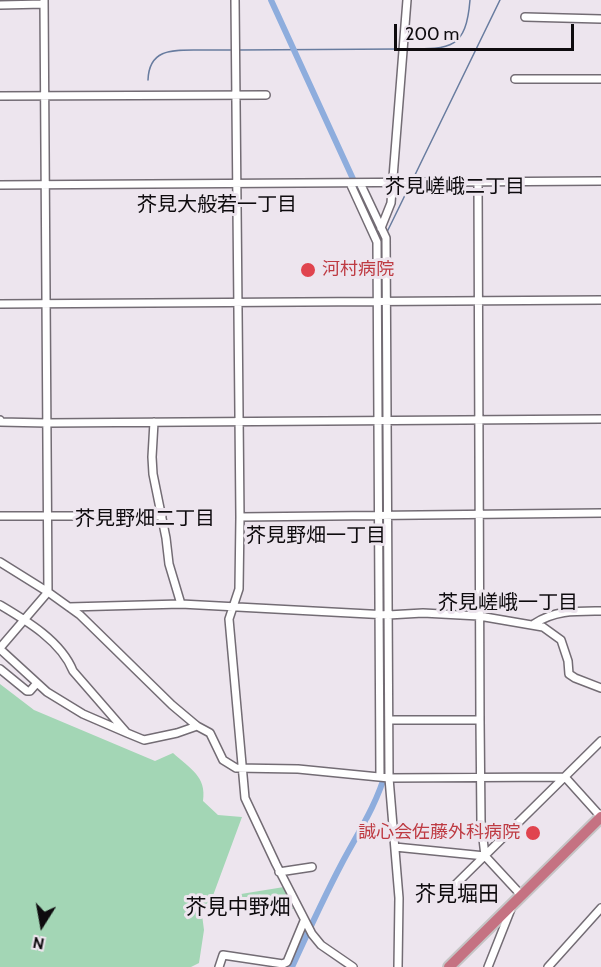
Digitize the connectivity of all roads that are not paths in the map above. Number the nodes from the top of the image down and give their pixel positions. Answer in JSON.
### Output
{"nodes":[{"id":1,"x":236,"y":0,"type":"edge"},
{"id":2,"x":407,"y":0,"type":"edge"},
{"id":3,"x":44,"y":2,"type":"edge"},
{"id":4,"x":0,"y":4,"type":"edge"},
{"id":5,"x":525,"y":17,"type":"dead end"},
{"id":6,"x":601,"y":19,"type":"edge"},
{"id":7,"x":515,"y":79,"type":"dead end"},
{"id":8,"x":601,"y":79,"type":"edge"},
{"id":9,"x":237,"y":95,"type":"junction"},
{"id":10,"x":267,"y":95,"type":"dead end"},
{"id":11,"x":0,"y":96,"type":"edge"},
{"id":12,"x":46,"y":96,"type":"junction"},
{"id":13,"x":601,"y":181,"type":"edge"},
{"id":14,"x":392,"y":182,"type":"junction"},
{"id":15,"x":477,"y":182,"type":"junction"},
{"id":16,"x":237,"y":183,"type":"junction"},
{"id":17,"x":350,"y":183,"type":"junction"},
{"id":18,"x":360,"y":183,"type":"junction"},
{"id":19,"x":0,"y":185,"type":"edge"},
{"id":20,"x":46,"y":185,"type":"junction"},
{"id":21,"x":381,"y":228,"type":"junction"},
{"id":22,"x":601,"y":300,"type":"edge"},
{"id":23,"x":377,"y":301,"type":"junction"},
{"id":24,"x":387,"y":301,"type":"junction"},
{"id":25,"x":478,"y":301,"type":"junction"},
{"id":26,"x":238,"y":303,"type":"junction"},
{"id":27,"x":0,"y":304,"type":"edge"},
{"id":28,"x":47,"y":304,"type":"junction"},
{"id":29,"x":479,"y":419,"type":"junction"},
{"id":30,"x":601,"y":419,"type":"edge"},
{"id":31,"x":0,"y":420,"type":"edge"},
{"id":32,"x":377,"y":420,"type":"junction"},
{"id":33,"x":387,"y":420,"type":"junction"},
{"id":34,"x":154,"y":422,"type":"junction"},
{"id":35,"x":238,"y":422,"type":"junction"},
{"id":36,"x":47,"y":423,"type":"junction"},
{"id":37,"x":479,"y":513,"type":"junction"},
{"id":38,"x":601,"y":513,"type":"edge"},
{"id":39,"x":388,"y":514,"type":"junction"},
{"id":40,"x":378,"y":515,"type":"junction"},
{"id":41,"x":0,"y":516,"type":"edge"},
{"id":42,"x":162,"y":516,"type":"junction"},
{"id":43,"x":48,"y":517,"type":"junction"},
{"id":44,"x":240,"y":517,"type":"junction"},
{"id":45,"x":0,"y":562,"type":"edge"},
{"id":46,"x":48,"y":592,"type":"junction"},
{"id":47,"x":0,"y":604,"type":"edge"},
{"id":48,"x":181,"y":604,"type":"junction"},
{"id":49,"x":233,"y":606,"type":"junction"},
{"id":50,"x":68,"y":607,"type":"junction"},
{"id":51,"x":601,"y":611,"type":"edge"},
{"id":52,"x":379,"y":614,"type":"junction"},
{"id":53,"x":388,"y":615,"type":"junction"},
{"id":54,"x":479,"y":616,"type":"junction"},
{"id":55,"x":24,"y":620,"type":"junction"},
{"id":56,"x":534,"y":624,"type":"junction"},
{"id":57,"x":0,"y":649,"type":"edge"},
{"id":58,"x":0,"y":669,"type":"edge"},
{"id":59,"x":37,"y":683,"type":"junction"},
{"id":60,"x":601,"y":688,"type":"edge"},
{"id":61,"x":379,"y":706,"type":"junction"},
{"id":62,"x":389,"y":706,"type":"junction"},
{"id":63,"x":389,"y":720,"type":"junction"},
{"id":64,"x":480,"y":720,"type":"junction"},
{"id":65,"x":197,"y":726,"type":"junction"},
{"id":66,"x":127,"y":734,"type":"junction"},
{"id":67,"x":601,"y":741,"type":"edge"},
{"id":68,"x":243,"y":768,"type":"junction"},
{"id":69,"x":380,"y":777,"type":"junction"},
{"id":70,"x":565,"y":777,"type":"junction"},
{"id":71,"x":389,"y":778,"type":"junction"},
{"id":72,"x":480,"y":778,"type":"junction"},
{"id":73,"x":601,"y":817,"type":"edge"},
{"id":74,"x":395,"y":847,"type":"junction"},
{"id":75,"x":484,"y":856,"type":"junction"},
{"id":76,"x":312,"y":867,"type":"dead end"},
{"id":77,"x":279,"y":872,"type":"junction"},
{"id":78,"x":454,"y":886,"type":"dead end"},
{"id":79,"x":522,"y":896,"type":"junction"},
{"id":80,"x":512,"y":906,"type":"junction"},
{"id":81,"x":601,"y":908,"type":"edge"},
{"id":82,"x":304,"y":921,"type":"junction"},
{"id":83,"x":219,"y":967,"type":"edge"},
{"id":84,"x":353,"y":967,"type":"edge"},
{"id":85,"x":398,"y":967,"type":"edge"},
{"id":86,"x":449,"y":967,"type":"edge"},
{"id":87,"x":488,"y":967,"type":"edge"},
{"id":88,"x":548,"y":967,"type":"edge"}],
"edges":[{"from":1,"to":9,"type":"street"},
{"from":2,"to":14,"type":"street"},
{"from":3,"to":4,"type":"street"},
{"from":3,"to":12,"type":"street"},
{"from":5,"to":6,"type":"street"},
{"from":7,"to":8,"type":"street"},
{"from":9,"to":10,"type":"street"},
{"from":9,"to":12,"type":"street"},
{"from":9,"to":16,"type":"street"},
{"from":11,"to":12,"type":"street"},
{"from":12,"to":20,"type":"street"},
{"from":13,"to":15,"type":"street"},
{"from":14,"to":15,"type":"street"},
{"from":14,"to":18,"type":"street"},
{"from":14,"to":21,"type":"street"},
{"from":15,"to":25,"type":"street"},
{"from":16,"to":17,"type":"street"},
{"from":16,"to":20,"type":"street"},
{"from":16,"to":26,"type":"street"},
{"from":17,"to":18,"type":"street"},
{"from":17,"to":23,"type":"street"},
{"from":18,"to":21,"type":"street"},
{"from":19,"to":20,"type":"street"},
{"from":20,"to":28,"type":"street"},
{"from":21,"to":24,"type":"street"},
{"from":22,"to":25,"type":"street"},
{"from":23,"to":24,"type":"street"},
{"from":23,"to":26,"type":"street"},
{"from":23,"to":32,"type":"street"},
{"from":24,"to":25,"type":"street"},
{"from":24,"to":33,"type":"street"},
{"from":25,"to":29,"type":"street"},
{"from":26,"to":28,"type":"street"},
{"from":26,"to":35,"type":"street"},
{"from":27,"to":28,"type":"street"},
{"from":28,"to":36,"type":"street"},
{"from":29,"to":30,"type":"street"},
{"from":29,"to":33,"type":"street"},
{"from":29,"to":37,"type":"street"},
{"from":31,"to":36,"type":"street"},
{"from":32,"to":33,"type":"street"},
{"from":32,"to":35,"type":"street"},
{"from":32,"to":40,"type":"street"},
{"from":33,"to":39,"type":"street"},
{"from":34,"to":35,"type":"street"},
{"from":34,"to":36,"type":"street"},
{"from":34,"to":42,"type":"street"},
{"from":35,"to":44,"type":"street"},
{"from":36,"to":43,"type":"street"},
{"from":37,"to":38,"type":"street"},
{"from":37,"to":39,"type":"street"},
{"from":37,"to":54,"type":"street"},
{"from":39,"to":40,"type":"street"},
{"from":39,"to":53,"type":"street"},
{"from":40,"to":44,"type":"street"},
{"from":40,"to":52,"type":"street"},
{"from":41,"to":43,"type":"street"},
{"from":42,"to":43,"type":"street"},
{"from":42,"to":48,"type":"street"},
{"from":43,"to":46,"type":"street"},
{"from":44,"to":49,"type":"street"},
{"from":45,"to":46,"type":"street"},
{"from":46,"to":50,"type":"street"},
{"from":46,"to":55,"type":"street"},
{"from":47,"to":55,"type":"street"},
{"from":48,"to":49,"type":"street"},
{"from":48,"to":50,"type":"street"},
{"from":49,"to":52,"type":"street"},
{"from":49,"to":68,"type":"street"},
{"from":50,"to":65,"type":"street"},
{"from":51,"to":56,"type":"street"},
{"from":52,"to":53,"type":"street"},
{"from":52,"to":61,"type":"street"},
{"from":53,"to":54,"type":"street"},
{"from":53,"to":62,"type":"street"},
{"from":54,"to":56,"type":"street"},
{"from":54,"to":64,"type":"street"},
{"from":55,"to":57,"type":"street"},
{"from":55,"to":66,"type":"street"},
{"from":56,"to":60,"type":"street"},
{"from":57,"to":59,"type":"street"},
{"from":58,"to":59,"type":"street"},
{"from":59,"to":66,"type":"street"},
{"from":61,"to":62,"type":"street"},
{"from":61,"to":69,"type":"street"},
{"from":62,"to":63,"type":"street"},
{"from":63,"to":64,"type":"street"},
{"from":63,"to":71,"type":"street"},
{"from":64,"to":72,"type":"street"},
{"from":65,"to":66,"type":"street"},
{"from":65,"to":68,"type":"street"},
{"from":67,"to":70,"type":"street"},
{"from":68,"to":69,"type":"street"},
{"from":68,"to":77,"type":"street"},
{"from":69,"to":71,"type":"street"},
{"from":70,"to":72,"type":"street"},
{"from":70,"to":73,"type":"street"},
{"from":70,"to":75,"type":"street"},
{"from":71,"to":72,"type":"street"},
{"from":71,"to":74,"type":"street"},
{"from":72,"to":75,"type":"street"},
{"from":73,"to":79,"type":"highway"},
{"from":74,"to":75,"type":"street"},
{"from":74,"to":85,"type":"street"},
{"from":75,"to":78,"type":"street"},
{"from":75,"to":79,"type":"street"},
{"from":76,"to":77,"type":"street"},
{"from":77,"to":82,"type":"street"},
{"from":79,"to":80,"type":"highway"},
{"from":80,"to":86,"type":"highway"},
{"from":80,"to":87,"type":"street"},
{"from":81,"to":88,"type":"street"},
{"from":82,"to":83,"type":"street"},
{"from":82,"to":84,"type":"street"}]}
